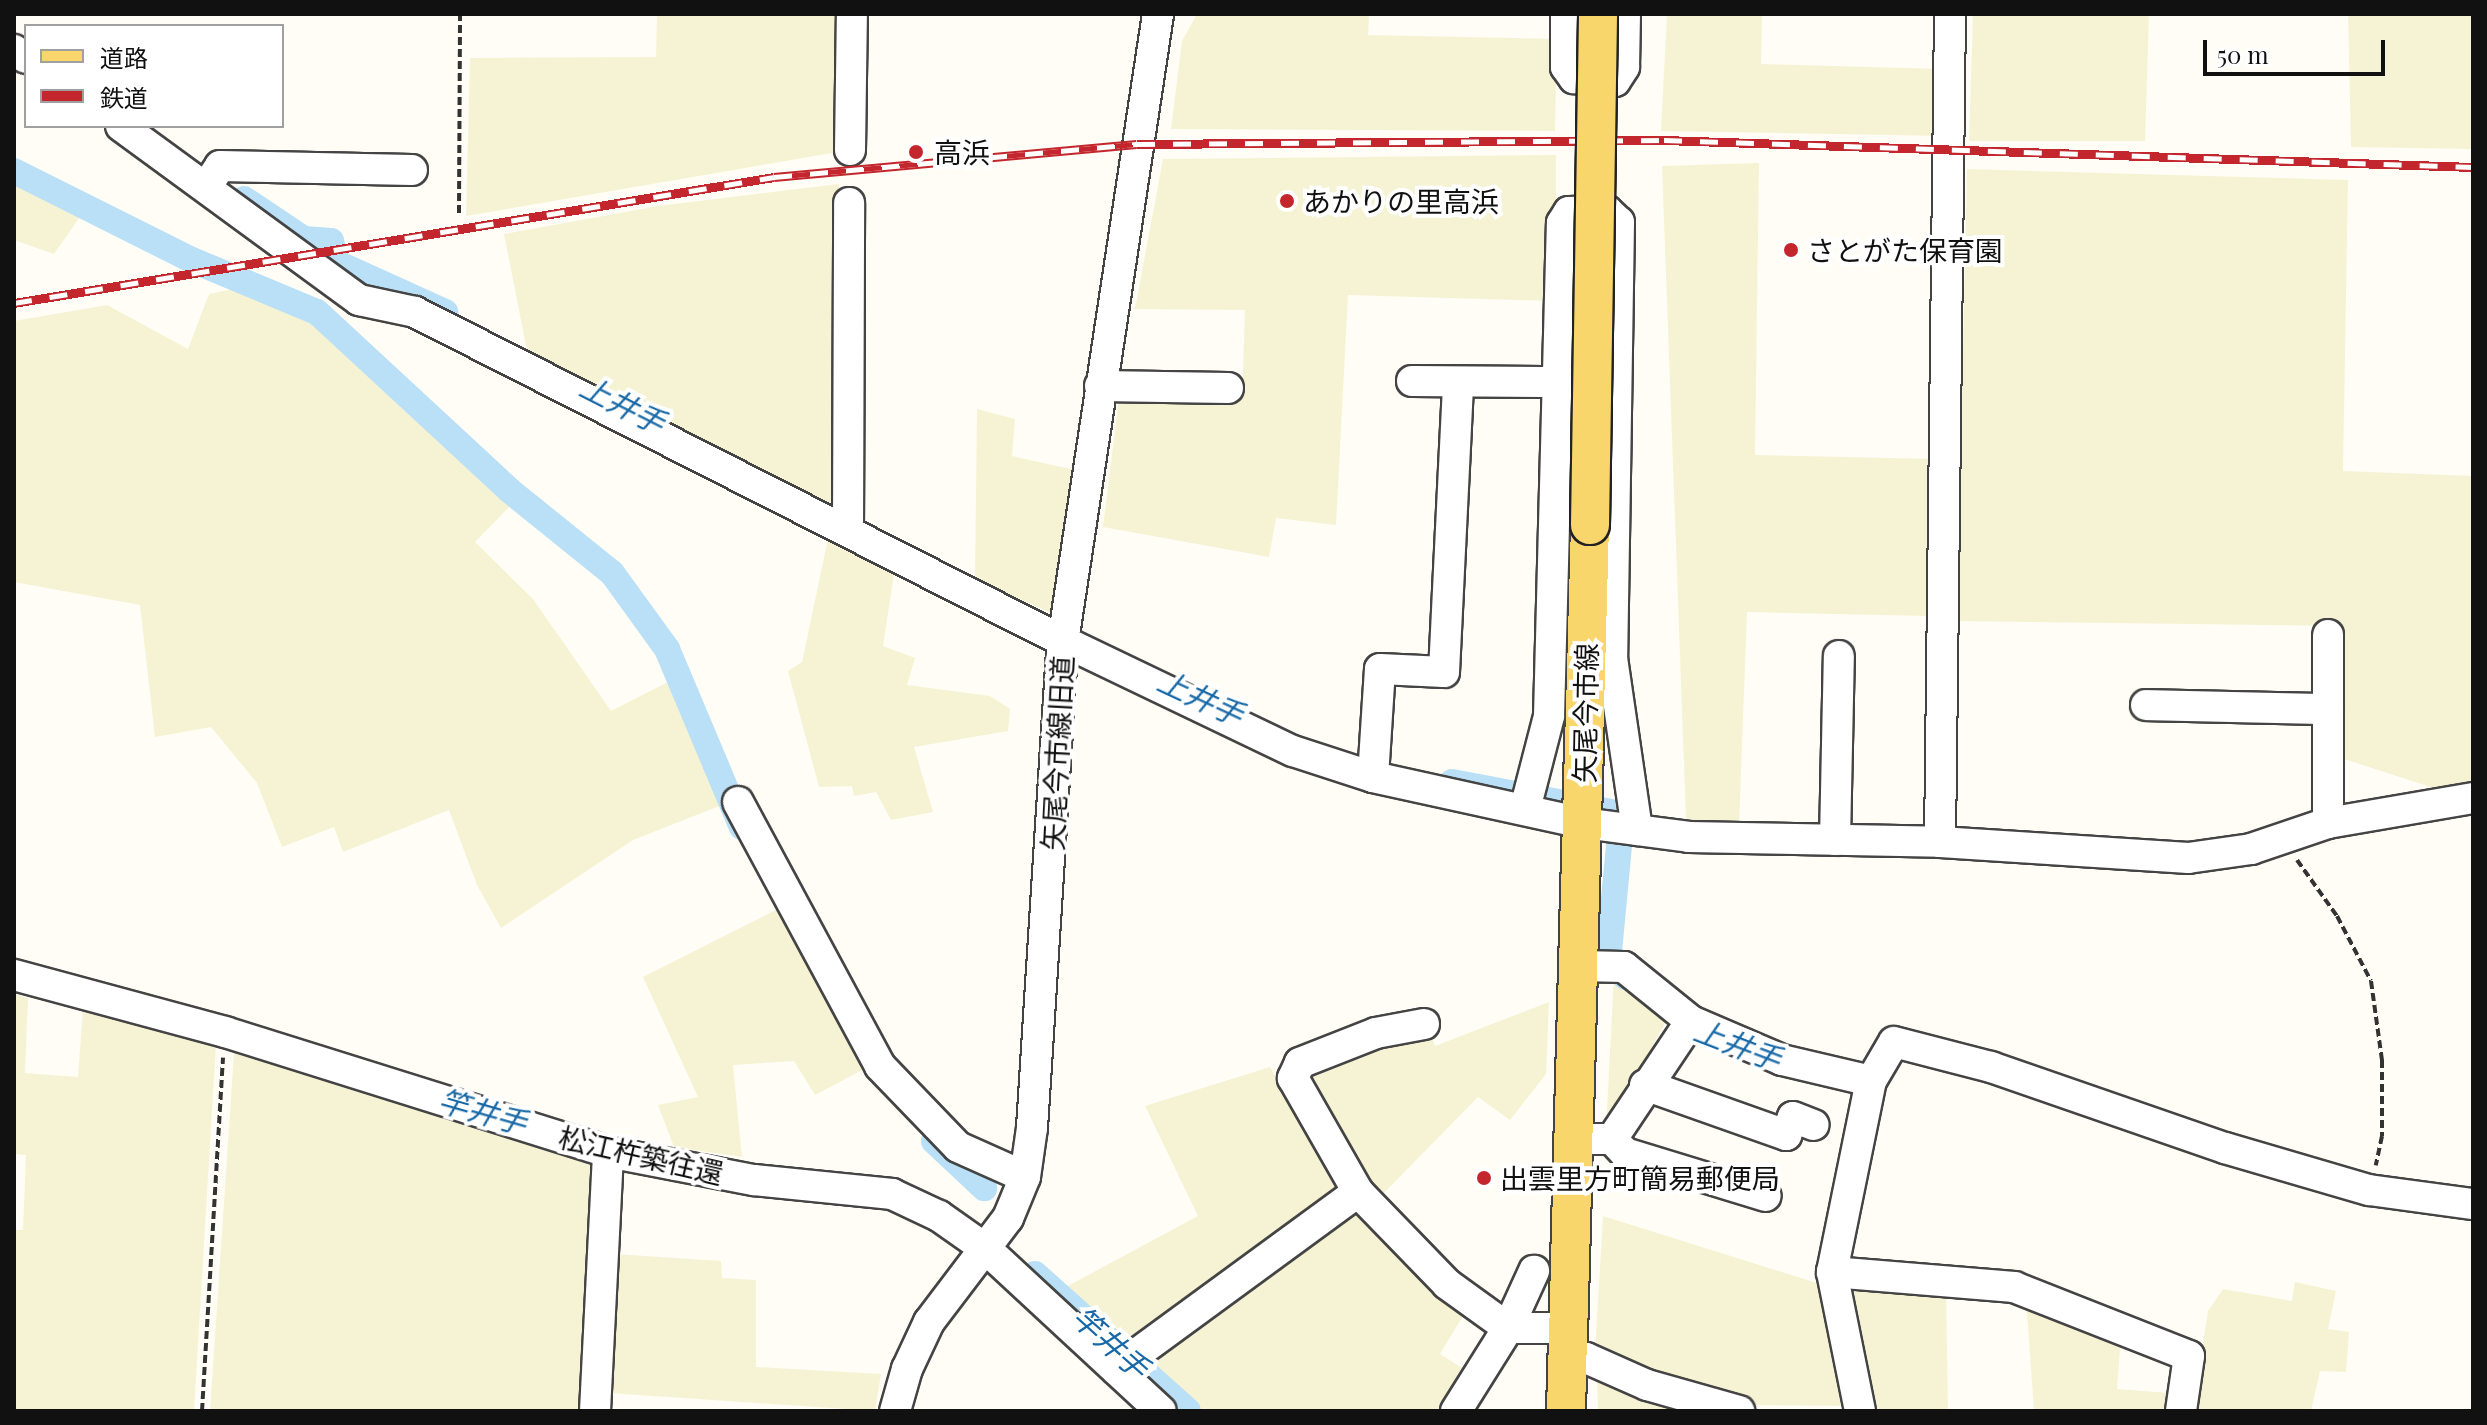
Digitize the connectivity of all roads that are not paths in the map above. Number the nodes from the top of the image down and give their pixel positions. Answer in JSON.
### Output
{"nodes":[{"id":1,"x":852,"y":14,"type":"edge"},
{"id":2,"x":1158,"y":14,"type":"edge"},
{"id":3,"x":1566,"y":14,"type":"edge"},
{"id":4,"x":1598,"y":14,"type":"edge"},
{"id":5,"x":1625,"y":14,"type":"edge"},
{"id":6,"x":1950,"y":14,"type":"edge"},
{"id":7,"x":124,"y":128,"type":"edge"},
{"id":8,"x":850,"y":150,"type":"dead end"},
{"id":9,"x":412,"y":170,"type":"dead end"},
{"id":10,"x":206,"y":187,"type":"junction"},
{"id":11,"x":849,"y":203,"type":"dead end"},
{"id":12,"x":1412,"y":381,"type":"dead end"},
{"id":13,"x":1458,"y":382,"type":"junction"},
{"id":14,"x":1543,"y":382,"type":"dead end"},
{"id":15,"x":1100,"y":386,"type":"junction"},
{"id":16,"x":1228,"y":388,"type":"dead end"},
{"id":17,"x":848,"y":530,"type":"junction"},
{"id":18,"x":2328,"y":635,"type":"dead end"},
{"id":19,"x":1063,"y":641,"type":"junction"},
{"id":20,"x":1839,"y":656,"type":"dead end"},
{"id":21,"x":2146,"y":705,"type":"dead end"},
{"id":22,"x":2328,"y":709,"type":"junction"},
{"id":23,"x":1373,"y":777,"type":"junction"},
{"id":24,"x":2473,"y":798,"type":"edge"},
{"id":25,"x":738,"y":802,"type":"dead end"},
{"id":26,"x":1525,"y":809,"type":"junction"},
{"id":27,"x":1583,"y":823,"type":"junction"},
{"id":28,"x":2328,"y":823,"type":"junction"},
{"id":29,"x":1637,"y":830,"type":"junction"},
{"id":30,"x":1835,"y":840,"type":"junction"},
{"id":31,"x":1940,"y":842,"type":"junction"},
{"id":32,"x":1581,"y":966,"type":"junction"},
{"id":33,"x":14,"y":975,"type":"edge"},
{"id":34,"x":1691,"y":1021,"type":"junction"},
{"id":35,"x":1424,"y":1024,"type":"dead end"},
{"id":36,"x":1871,"y":1081,"type":"junction"},
{"id":37,"x":1645,"y":1085,"type":"junction"},
{"id":38,"x":1814,"y":1125,"type":"dead end"},
{"id":39,"x":1575,"y":1139,"type":"junction"},
{"id":40,"x":1612,"y":1139,"type":"junction"},
{"id":41,"x":608,"y":1152,"type":"junction"},
{"id":42,"x":1025,"y":1177,"type":"junction"},
{"id":43,"x":1358,"y":1192,"type":"junction"},
{"id":44,"x":1766,"y":1196,"type":"dead end"},
{"id":45,"x":2473,"y":1204,"type":"edge"},
{"id":46,"x":986,"y":1249,"type":"junction"},
{"id":47,"x":1534,"y":1271,"type":"dead end"},
{"id":48,"x":1832,"y":1272,"type":"junction"},
{"id":49,"x":1508,"y":1328,"type":"junction"},
{"id":50,"x":1568,"y":1344,"type":"junction"},
{"id":51,"x":1116,"y":1369,"type":"junction"},
{"id":52,"x":595,"y":1411,"type":"edge"},
{"id":53,"x":895,"y":1411,"type":"edge"},
{"id":54,"x":1161,"y":1411,"type":"edge"},
{"id":55,"x":1456,"y":1411,"type":"edge"},
{"id":56,"x":1566,"y":1411,"type":"edge"},
{"id":57,"x":1739,"y":1411,"type":"edge"},
{"id":58,"x":1860,"y":1411,"type":"edge"},
{"id":59,"x":2181,"y":1411,"type":"edge"}],
"edges":[{"from":1,"to":8,"type":"street"},
{"from":2,"to":15,"type":"street","name":"矢尾今市線旧道"},
{"from":3,"to":5,"type":"street"},
{"from":4,"to":27,"type":"main road","name":"矢尾今市線","bridge":true},
{"from":6,"to":31,"type":"street"},
{"from":7,"to":10,"type":"street"},
{"from":9,"to":10,"type":"street"},
{"from":10,"to":17,"type":"street"},
{"from":11,"to":17,"type":"street"},
{"from":12,"to":13,"type":"street"},
{"from":13,"to":14,"type":"street"},
{"from":13,"to":23,"type":"street"},
{"from":15,"to":16,"type":"street"},
{"from":15,"to":19,"type":"street","name":"矢尾今市線旧道"},
{"from":17,"to":19,"type":"street"},
{"from":18,"to":22,"type":"street"},
{"from":19,"to":23,"type":"street"},
{"from":19,"to":42,"type":"street","name":"矢尾今市線旧道"},
{"from":20,"to":30,"type":"street"},
{"from":21,"to":22,"type":"street"},
{"from":22,"to":28,"type":"street"},
{"from":23,"to":26,"type":"street"},
{"from":24,"to":28,"type":"street"},
{"from":25,"to":42,"type":"street"},
{"from":26,"to":27,"type":"street"},
{"from":26,"to":29,"type":"street"},
{"from":27,"to":29,"type":"street"},
{"from":27,"to":32,"type":"main road","name":"矢尾今市線"},
{"from":28,"to":31,"type":"street"},
{"from":29,"to":30,"type":"street"},
{"from":30,"to":31,"type":"street"},
{"from":32,"to":34,"type":"street"},
{"from":32,"to":39,"type":"main road","name":"矢尾今市線"},
{"from":33,"to":41,"type":"street","name":"松江杵築往還"},
{"from":34,"to":36,"type":"street"},
{"from":34,"to":37,"type":"street"},
{"from":35,"to":43,"type":"street"},
{"from":36,"to":45,"type":"street"},
{"from":36,"to":48,"type":"street"},
{"from":37,"to":38,"type":"street"},
{"from":37,"to":40,"type":"street"},
{"from":39,"to":40,"type":"street"},
{"from":39,"to":50,"type":"main road","name":"矢尾今市線"},
{"from":40,"to":44,"type":"street"},
{"from":41,"to":46,"type":"street","name":"松江杵築往還"},
{"from":41,"to":52,"type":"street"},
{"from":42,"to":46,"type":"street","name":"矢尾今市線旧道"},
{"from":43,"to":49,"type":"street"},
{"from":43,"to":51,"type":"street"},
{"from":46,"to":51,"type":"street"},
{"from":46,"to":53,"type":"street","name":"矢尾今市線旧道"},
{"from":47,"to":49,"type":"street"},
{"from":48,"to":58,"type":"street"},
{"from":48,"to":59,"type":"street"},
{"from":49,"to":50,"type":"street"},
{"from":49,"to":55,"type":"street"},
{"from":50,"to":56,"type":"main road","name":"矢尾今市線"},
{"from":50,"to":57,"type":"street"},
{"from":51,"to":54,"type":"street"}]}
